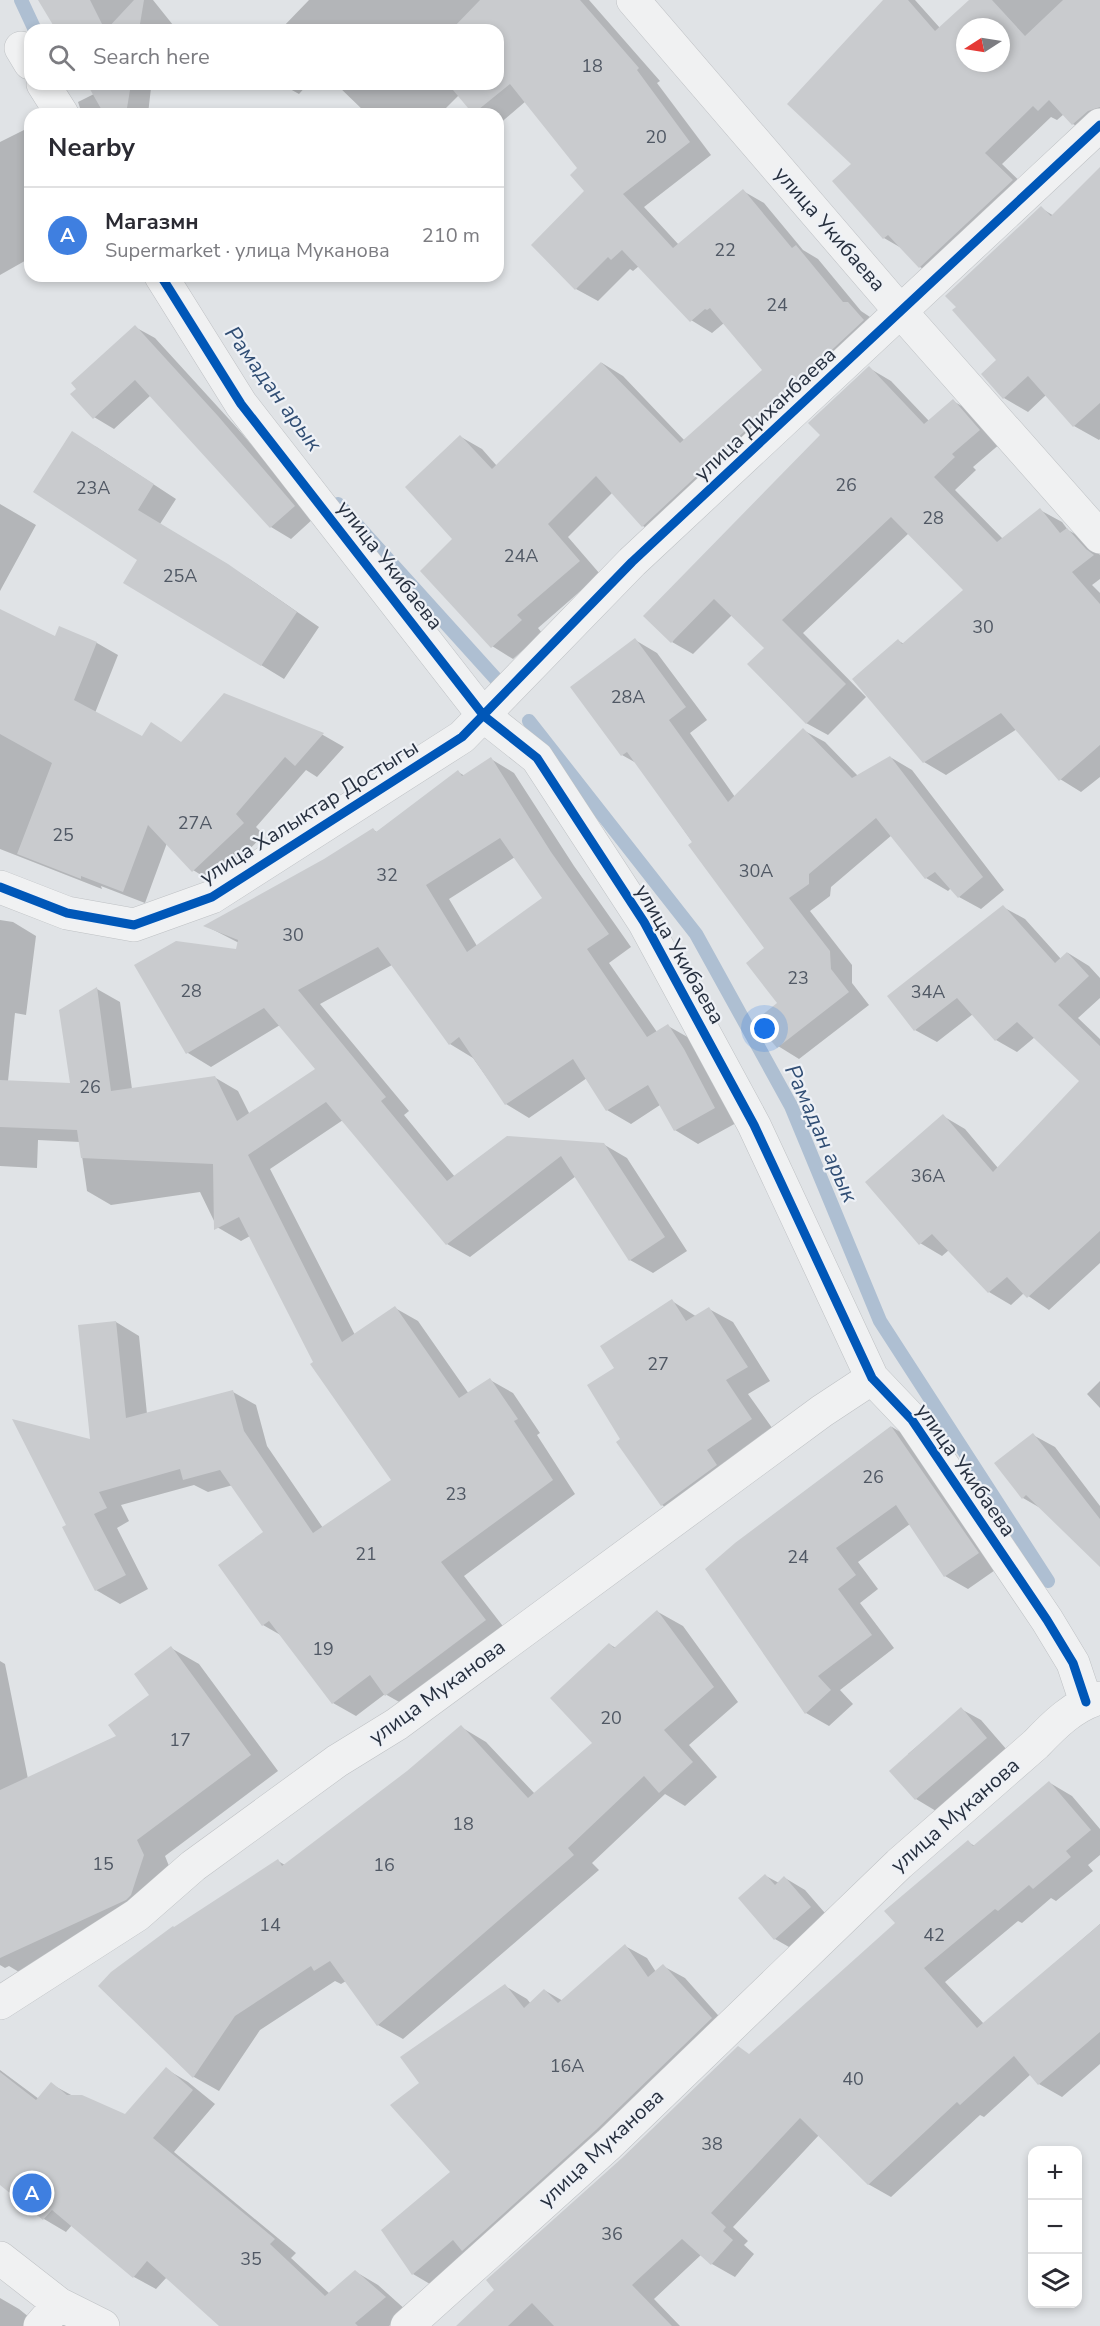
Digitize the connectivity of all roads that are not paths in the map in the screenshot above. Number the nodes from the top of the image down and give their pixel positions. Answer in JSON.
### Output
{"nodes":[{"id":1,"x":633,"y":0,"type":"edge"},
{"id":2,"x":47,"y":90,"type":"edge"},
{"id":3,"x":58,"y":108,"type":"edge"},
{"id":4,"x":1100,"y":125,"type":"edge"},
{"id":5,"x":165,"y":282,"type":"edge"},
{"id":6,"x":901,"y":312,"type":"junction"},
{"id":7,"x":1100,"y":537,"type":"edge"},
{"id":8,"x":473,"y":727,"type":"junction"},
{"id":9,"x":0,"y":887,"type":"edge"},
{"id":10,"x":872,"y":1378,"type":"junction"},
{"id":11,"x":1093,"y":1700,"type":"edge"},
{"id":12,"x":0,"y":2003,"type":"edge"},
{"id":13,"x":0,"y":2258,"type":"edge"},
{"id":14,"x":50,"y":2315,"type":"edge"},
{"id":15,"x":103,"y":2326,"type":"edge"},
{"id":16,"x":407,"y":2326,"type":"edge"}],
"edges":[{"from":1,"to":6,"type":"street","name":"улица Укибаева"},
{"from":2,"to":3,"type":"street"},
{"from":4,"to":6,"type":"street","name":"улица Диханбаева"},
{"from":5,"to":8,"type":"street","name":"улица Укибаева"},
{"from":6,"to":7,"type":"street","name":"улица Укибаева"},
{"from":6,"to":8,"type":"street","name":"улица Диханбаева"},
{"from":8,"to":9,"type":"street","name":"улица Халыктар Достыгы"},
{"from":8,"to":10,"type":"street","name":"улица Укибаева"},
{"from":10,"to":11,"type":"street","name":"улица Укибаева"},
{"from":10,"to":12,"type":"street","name":"улица Муканова"},
{"from":11,"to":16,"type":"street","name":"улица Муканова"},
{"from":13,"to":14,"type":"street"},
{"from":14,"to":15,"type":"street"}]}
